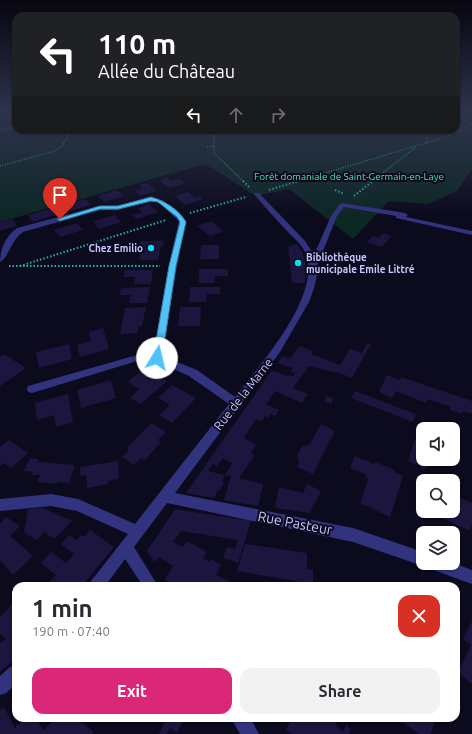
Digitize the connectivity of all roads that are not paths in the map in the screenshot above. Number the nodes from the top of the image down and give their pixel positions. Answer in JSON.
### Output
{"nodes":[{"id":1,"x":257,"y":194,"type":"road end"},
{"id":2,"x":388,"y":212,"type":"junction"},
{"id":3,"x":405,"y":215,"type":"dead end"},
{"id":4,"x":472,"y":233,"type":"edge"},
{"id":5,"x":0,"y":260,"type":"edge"},
{"id":6,"x":314,"y":264,"type":"junction"},
{"id":7,"x":157,"y":358,"type":"junction"},
{"id":8,"x":32,"y":389,"type":"dead end"},
{"id":9,"x":235,"y":403,"type":"junction"},
{"id":10,"x":165,"y":497,"type":"junction"},
{"id":11,"x":0,"y":505,"type":"edge"},
{"id":12,"x":138,"y":532,"type":"junction"},
{"id":13,"x":126,"y":547,"type":"junction"},
{"id":14,"x":416,"y":557,"type":"edge"},
{"id":15,"x":452,"y":570,"type":"edge"},
{"id":16,"x":472,"y":577,"type":"edge"},
{"id":17,"x":99,"y":582,"type":"edge"},
{"id":18,"x":148,"y":582,"type":"edge"},
{"id":19,"x":12,"y":677,"type":"edge"},
{"id":20,"x":0,"y":687,"type":"edge"},
{"id":21,"x":242,"y":722,"type":"edge"},
{"id":22,"x":250,"y":734,"type":"edge"}],
"edges":[{"from":1,"to":6,"type":"street"},
{"from":2,"to":3,"type":"street"},
{"from":2,"to":4,"type":"street"},
{"from":2,"to":6,"type":"street","name":"Rue de la Marne"},
{"from":5,"to":7,"type":"street"},
{"from":6,"to":9,"type":"street","name":"Rue de la Marne"},
{"from":7,"to":8,"type":"street"},
{"from":7,"to":9,"type":"street"},
{"from":9,"to":10,"type":"street","name":"Rue de la Marne"},
{"from":10,"to":12,"type":"street","name":"Rue de la Marne"},
{"from":10,"to":14,"type":"street","name":"Rue Pasteur"},
{"from":11,"to":12,"type":"street"},
{"from":12,"to":13,"type":"street","name":"Rue de la Marne"},
{"from":13,"to":17,"type":"street","name":"Rue de la Marne"},
{"from":13,"to":18,"type":"street"},
{"from":15,"to":16,"type":"street"},
{"from":19,"to":20,"type":"street"},
{"from":21,"to":22,"type":"street"}]}
